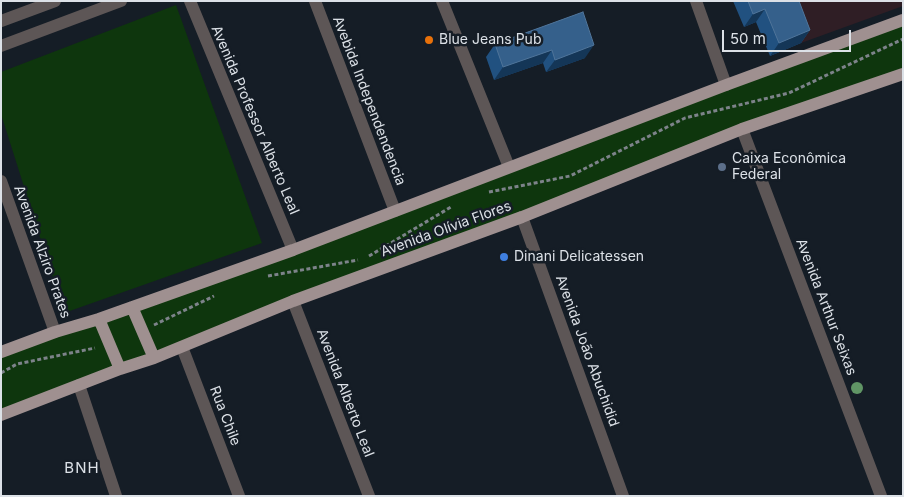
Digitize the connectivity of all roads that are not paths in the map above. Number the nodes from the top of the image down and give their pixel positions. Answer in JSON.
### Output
{"nodes":[{"id":1,"x":55,"y":1,"type":"edge"},
{"id":2,"x":121,"y":1,"type":"edge"},
{"id":3,"x":190,"y":1,"type":"edge"},
{"id":4,"x":315,"y":1,"type":"edge"},
{"id":5,"x":442,"y":1,"type":"edge"},
{"id":6,"x":696,"y":1,"type":"edge"},
{"id":7,"x":903,"y":20,"type":"edge"},
{"id":8,"x":1,"y":21,"type":"edge"},
{"id":9,"x":1,"y":46,"type":"edge"},
{"id":10,"x":903,"y":74,"type":"edge"},
{"id":11,"x":726,"y":85,"type":"junction"},
{"id":12,"x":742,"y":129,"type":"junction"},
{"id":13,"x":509,"y":167,"type":"junction"},
{"id":14,"x":1,"y":181,"type":"edge"},
{"id":15,"x":395,"y":211,"type":"junction"},
{"id":16,"x":522,"y":217,"type":"junction"},
{"id":17,"x":293,"y":250,"type":"junction"},
{"id":18,"x":293,"y":301,"type":"junction"},
{"id":19,"x":132,"y":307,"type":"junction"},
{"id":20,"x":99,"y":319,"type":"junction"},
{"id":21,"x":55,"y":332,"type":"junction"},
{"id":22,"x":182,"y":347,"type":"junction"},
{"id":23,"x":1,"y":352,"type":"edge"},
{"id":24,"x":154,"y":358,"type":"junction"},
{"id":25,"x":120,"y":369,"type":"junction"},
{"id":26,"x":79,"y":385,"type":"junction"},
{"id":27,"x":1,"y":415,"type":"edge"},
{"id":28,"x":116,"y":496,"type":"edge"},
{"id":29,"x":239,"y":496,"type":"edge"},
{"id":30,"x":369,"y":496,"type":"edge"},
{"id":31,"x":623,"y":496,"type":"edge"},
{"id":32,"x":881,"y":496,"type":"edge"}],
"edges":[{"from":1,"to":8,"type":"street"},
{"from":2,"to":9,"type":"street"},
{"from":3,"to":17,"type":"street","name":"Avenida Professor Alberto Leal"},
{"from":4,"to":15,"type":"street","name":"Avebida Independendencia"},
{"from":5,"to":13,"type":"street"},
{"from":6,"to":11,"type":"street"},
{"from":7,"to":11,"type":"main road"},
{"from":10,"to":12,"type":"main road","name":"Avenida Olívia Flores"},
{"from":11,"to":13,"type":"main road"},
{"from":12,"to":16,"type":"main road","name":"Avenida Olívia Flores"},
{"from":12,"to":32,"type":"street","name":"Avenida Arthur Seixas"},
{"from":13,"to":15,"type":"main road"},
{"from":14,"to":21,"type":"street","name":"Avenida Alziro Prates"},
{"from":15,"to":17,"type":"main road"},
{"from":16,"to":18,"type":"main road","name":"Avenida Olívia Flores"},
{"from":16,"to":31,"type":"street","name":"Avenida João Abuchidid"},
{"from":17,"to":19,"type":"main road"},
{"from":18,"to":22,"type":"main road","name":"Avenida Olívia Flores"},
{"from":18,"to":30,"type":"street","name":"Avenida Alberto Leal"},
{"from":19,"to":20,"type":"main road"},
{"from":19,"to":24,"type":"main road"},
{"from":20,"to":21,"type":"main road"},
{"from":20,"to":25,"type":"main road"},
{"from":21,"to":23,"type":"main road"},
{"from":22,"to":24,"type":"main road","name":"Avenida Olívia Flores"},
{"from":22,"to":29,"type":"street","name":"Rua Chile"},
{"from":24,"to":25,"type":"main road","name":"Avenida Olívia Flores"},
{"from":25,"to":26,"type":"main road","name":"Avenida Olívia Flores"},
{"from":26,"to":27,"type":"main road","name":"Avenida Olívia Flores"},
{"from":26,"to":28,"type":"street"}]}
